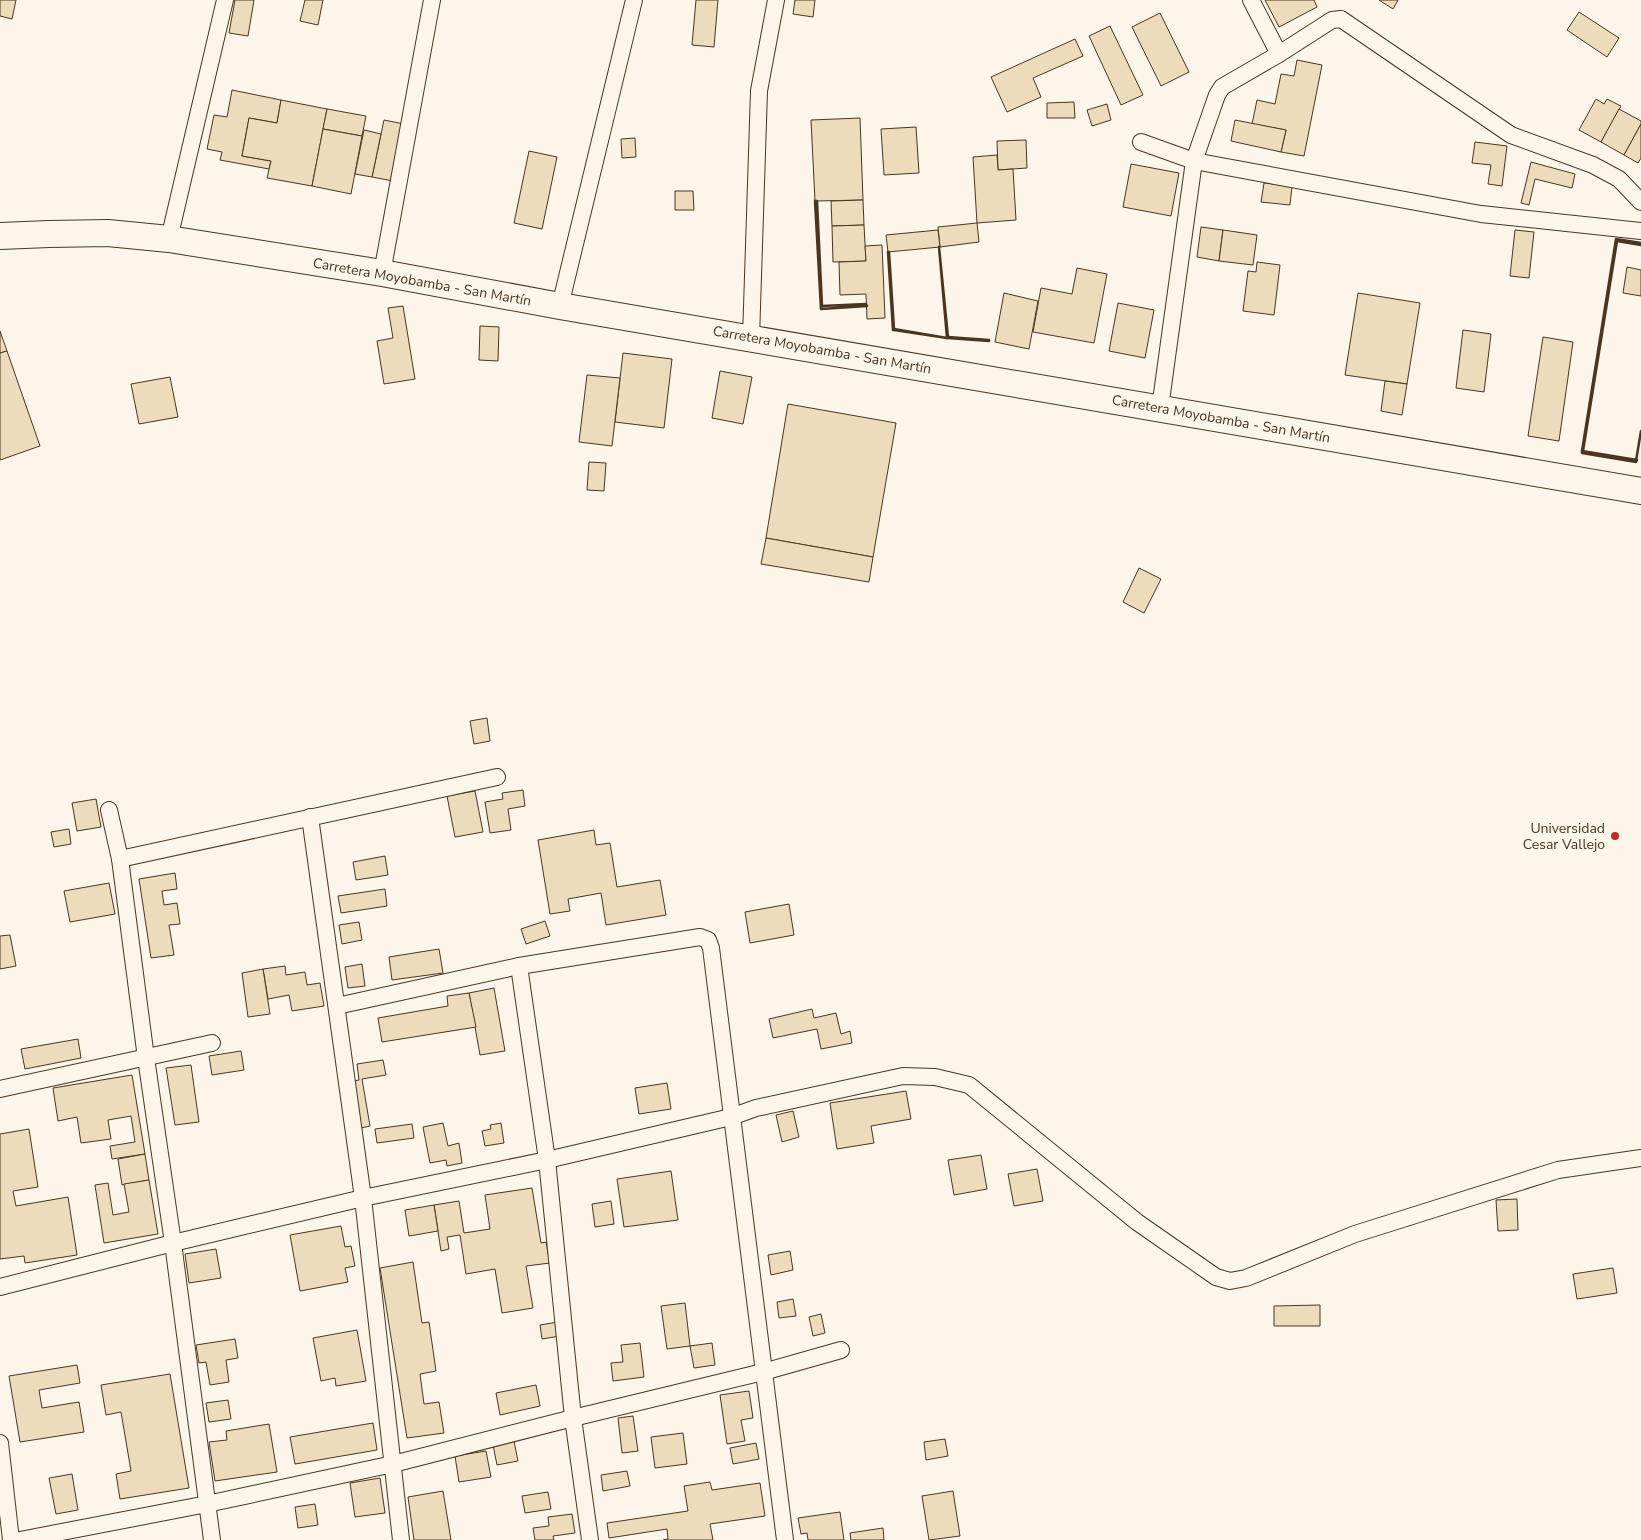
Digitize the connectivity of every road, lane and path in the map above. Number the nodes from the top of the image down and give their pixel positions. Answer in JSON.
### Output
{"nodes":[{"id":1,"x":225,"y":0,"type":"edge"},
{"id":2,"x":432,"y":0,"type":"edge"},
{"id":3,"x":634,"y":0,"type":"edge"},
{"id":4,"x":776,"y":0,"type":"edge"},
{"id":5,"x":1251,"y":0,"type":"edge"},
{"id":6,"x":1279,"y":54,"type":"junction"},
{"id":7,"x":1141,"y":142,"type":"dead end"},
{"id":8,"x":1194,"y":162,"type":"junction"},
{"id":9,"x":1641,"y":202,"type":"edge"},
{"id":10,"x":1641,"y":231,"type":"edge"},
{"id":11,"x":0,"y":236,"type":"edge"},
{"id":12,"x":169,"y":239,"type":"junction"},
{"id":13,"x":382,"y":273,"type":"junction"},
{"id":14,"x":560,"y":306,"type":"junction"},
{"id":15,"x":751,"y":338,"type":"junction"},
{"id":16,"x":1160,"y":408,"type":"junction"},
{"id":17,"x":1641,"y":491,"type":"edge"},
{"id":18,"x":497,"y":777,"type":"dead end"},
{"id":19,"x":110,"y":810,"type":"dead end"},
{"id":20,"x":310,"y":817,"type":"junction"},
{"id":21,"x":120,"y":859,"type":"junction"},
{"id":22,"x":519,"y":966,"type":"junction"},
{"id":23,"x":337,"y":1006,"type":"junction"},
{"id":24,"x":212,"y":1042,"type":"dead end"},
{"id":25,"x":146,"y":1058,"type":"junction"},
{"id":26,"x":0,"y":1089,"type":"edge"},
{"id":27,"x":731,"y":1117,"type":"junction"},
{"id":28,"x":1641,"y":1158,"type":"edge"},
{"id":29,"x":547,"y":1160,"type":"junction"},
{"id":30,"x":363,"y":1198,"type":"junction"},
{"id":31,"x":173,"y":1243,"type":"junction"},
{"id":32,"x":0,"y":1287,"type":"edge"},
{"id":33,"x":841,"y":1350,"type":"dead end"},
{"id":34,"x":763,"y":1372,"type":"junction"},
{"id":35,"x":573,"y":1418,"type":"junction"},
{"id":36,"x":0,"y":1443,"type":"edge"},
{"id":37,"x":393,"y":1464,"type":"junction"},
{"id":38,"x":208,"y":1504,"type":"junction"},
{"id":39,"x":11,"y":1540,"type":"edge"},
{"id":40,"x":20,"y":1540,"type":"edge"},
{"id":41,"x":212,"y":1540,"type":"edge"},
{"id":42,"x":401,"y":1540,"type":"edge"},
{"id":43,"x":590,"y":1540,"type":"edge"},
{"id":44,"x":785,"y":1540,"type":"edge"}],
"edges":[{"from":1,"to":12,"type":"street"},
{"from":2,"to":13,"type":"street"},
{"from":3,"to":14,"type":"street"},
{"from":4,"to":15,"type":"street"},
{"from":5,"to":6,"type":"street"},
{"from":6,"to":8,"type":"street"},
{"from":6,"to":9,"type":"street"},
{"from":7,"to":8,"type":"street"},
{"from":8,"to":10,"type":"street"},
{"from":8,"to":16,"type":"street"},
{"from":11,"to":12,"type":"main road","name":"Carretera Moyobamba - San Martín"},
{"from":12,"to":13,"type":"main road","name":"Carretera Moyobamba - San Martín"},
{"from":13,"to":14,"type":"main road","name":"Carretera Moyobamba - San Martín"},
{"from":14,"to":15,"type":"main road","name":"Carretera Moyobamba - San Martín"},
{"from":15,"to":16,"type":"main road","name":"Carretera Moyobamba - San Martín"},
{"from":16,"to":17,"type":"main road","name":"Carretera Moyobamba - San Martín"},
{"from":18,"to":20,"type":"street"},
{"from":19,"to":21,"type":"street"},
{"from":20,"to":21,"type":"street"},
{"from":20,"to":23,"type":"street"},
{"from":21,"to":25,"type":"street"},
{"from":22,"to":23,"type":"street"},
{"from":22,"to":27,"type":"street"},
{"from":22,"to":29,"type":"street"},
{"from":23,"to":30,"type":"street"},
{"from":24,"to":25,"type":"street"},
{"from":25,"to":26,"type":"street"},
{"from":25,"to":31,"type":"street"},
{"from":27,"to":28,"type":"street"},
{"from":27,"to":29,"type":"street"},
{"from":27,"to":34,"type":"street"},
{"from":29,"to":30,"type":"street"},
{"from":29,"to":35,"type":"street"},
{"from":30,"to":31,"type":"street"},
{"from":30,"to":37,"type":"street"},
{"from":31,"to":32,"type":"street"},
{"from":31,"to":38,"type":"street"},
{"from":33,"to":34,"type":"street"},
{"from":34,"to":35,"type":"street"},
{"from":34,"to":44,"type":"street"},
{"from":35,"to":37,"type":"street"},
{"from":35,"to":43,"type":"street"},
{"from":36,"to":39,"type":"street"},
{"from":37,"to":38,"type":"street"},
{"from":37,"to":42,"type":"street"},
{"from":38,"to":40,"type":"street"},
{"from":38,"to":41,"type":"street"}]}
